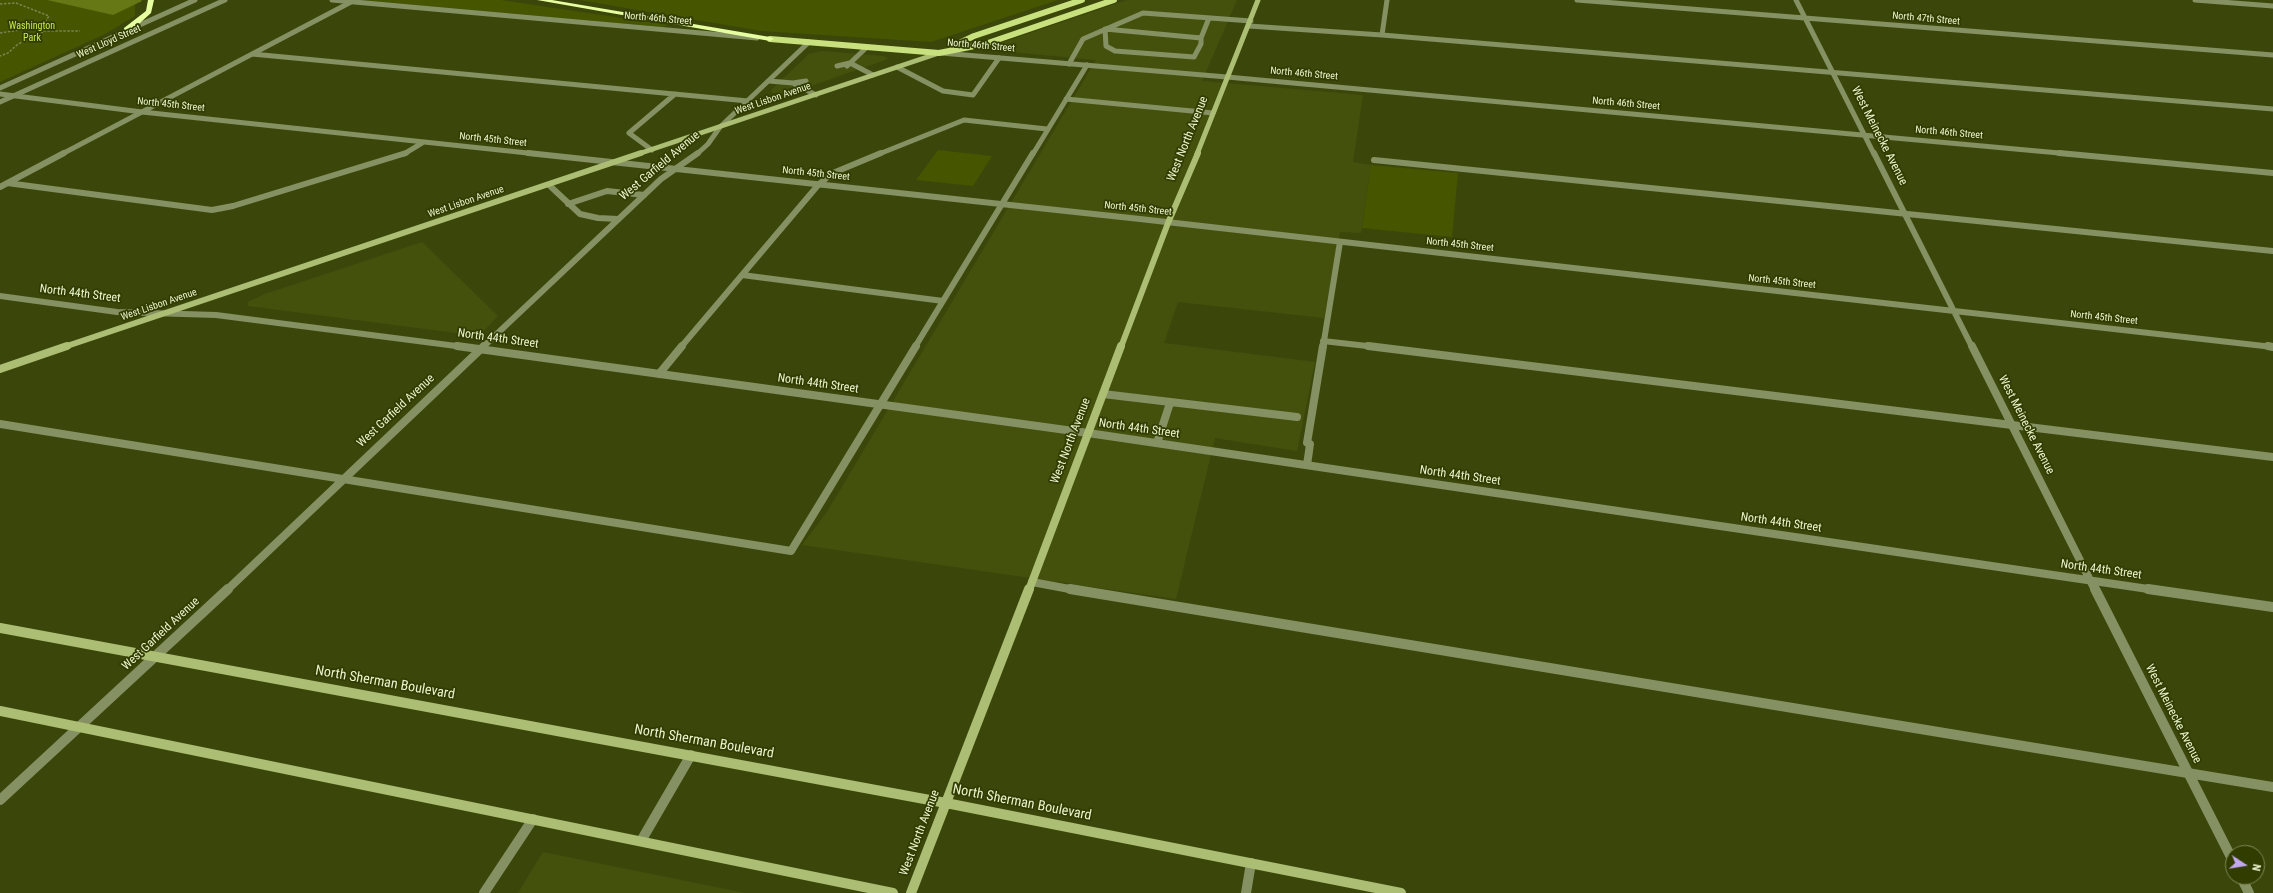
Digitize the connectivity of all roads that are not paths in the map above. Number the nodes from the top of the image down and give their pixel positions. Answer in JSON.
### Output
{"nodes":[{"id":1,"x":151,"y":0,"type":"edge"},
{"id":2,"x":195,"y":0,"type":"edge"},
{"id":3,"x":225,"y":0,"type":"edge"},
{"id":4,"x":332,"y":0,"type":"edge"},
{"id":5,"x":540,"y":0,"type":"edge"},
{"id":6,"x":1082,"y":0,"type":"edge"},
{"id":7,"x":1114,"y":0,"type":"edge"},
{"id":8,"x":1258,"y":0,"type":"edge"},
{"id":9,"x":1387,"y":0,"type":"edge"},
{"id":10,"x":1577,"y":0,"type":"edge"},
{"id":11,"x":1796,"y":0,"type":"edge"},
{"id":12,"x":2196,"y":0,"type":"edge"},
{"id":13,"x":350,"y":2,"type":"junction"},
{"id":14,"x":2273,"y":6,"type":"edge"},
{"id":15,"x":1209,"y":18,"type":"junction"},
{"id":16,"x":1805,"y":18,"type":"junction"},
{"id":17,"x":1250,"y":23,"type":"junction"},
{"id":18,"x":126,"y":30,"type":"junction"},
{"id":19,"x":1105,"y":30,"type":"junction"},
{"id":20,"x":1382,"y":35,"type":"junction"},
{"id":21,"x":1200,"y":38,"type":"junction"},
{"id":22,"x":770,"y":39,"type":"junction"},
{"id":23,"x":809,"y":42,"type":"junction"},
{"id":24,"x":867,"y":47,"type":"junction"},
{"id":25,"x":939,"y":53,"type":"junction"},
{"id":26,"x":252,"y":54,"type":"junction"},
{"id":27,"x":2273,"y":55,"type":"edge"},
{"id":28,"x":999,"y":58,"type":"junction"},
{"id":29,"x":850,"y":63,"type":"junction"},
{"id":30,"x":1069,"y":64,"type":"junction"},
{"id":31,"x":1088,"y":65,"type":"junction"},
{"id":32,"x":839,"y":67,"type":"dead end"},
{"id":33,"x":897,"y":67,"type":"junction"},
{"id":34,"x":1832,"y":72,"type":"junction"},
{"id":35,"x":873,"y":75,"type":"junction"},
{"id":36,"x":1227,"y":77,"type":"junction"},
{"id":37,"x":803,"y":79,"type":"dead end"},
{"id":38,"x":769,"y":80,"type":"junction"},
{"id":39,"x":793,"y":83,"type":"junction"},
{"id":40,"x":0,"y":88,"type":"edge"},
{"id":41,"x":0,"y":94,"type":"edge"},
{"id":42,"x":675,"y":94,"type":"junction"},
{"id":43,"x":816,"y":95,"type":"junction"},
{"id":44,"x":13,"y":96,"type":"junction"},
{"id":45,"x":1066,"y":99,"type":"junction"},
{"id":46,"x":748,"y":101,"type":"junction"},
{"id":47,"x":0,"y":102,"type":"edge"},
{"id":48,"x":2273,"y":109,"type":"edge"},
{"id":49,"x":142,"y":112,"type":"junction"},
{"id":50,"x":1213,"y":113,"type":"junction"},
{"id":51,"x":720,"y":127,"type":"junction"},
{"id":52,"x":1048,"y":129,"type":"junction"},
{"id":53,"x":1864,"y":136,"type":"junction"},
{"id":54,"x":422,"y":143,"type":"junction"},
{"id":55,"x":652,"y":150,"type":"junction"},
{"id":56,"x":1374,"y":160,"type":"dead end"},
{"id":57,"x":615,"y":162,"type":"junction"},
{"id":58,"x":678,"y":168,"type":"junction"},
{"id":59,"x":2273,"y":173,"type":"edge"},
{"id":60,"x":7,"y":183,"type":"junction"},
{"id":61,"x":819,"y":184,"type":"junction"},
{"id":62,"x":549,"y":185,"type":"junction"},
{"id":63,"x":0,"y":187,"type":"edge"},
{"id":64,"x":644,"y":195,"type":"junction"},
{"id":65,"x":568,"y":204,"type":"junction"},
{"id":66,"x":1001,"y":204,"type":"junction"},
{"id":67,"x":1904,"y":213,"type":"junction"},
{"id":68,"x":618,"y":219,"type":"junction"},
{"id":69,"x":1168,"y":223,"type":"junction"},
{"id":70,"x":1340,"y":242,"type":"junction"},
{"id":71,"x":2273,"y":251,"type":"edge"},
{"id":72,"x":742,"y":275,"type":"junction"},
{"id":73,"x":0,"y":296,"type":"edge"},
{"id":74,"x":943,"y":301,"type":"junction"},
{"id":75,"x":1953,"y":311,"type":"junction"},
{"id":76,"x":166,"y":313,"type":"junction"},
{"id":77,"x":1323,"y":341,"type":"junction"},
{"id":78,"x":2273,"y":347,"type":"edge"},
{"id":79,"x":481,"y":349,"type":"junction"},
{"id":80,"x":0,"y":369,"type":"edge"},
{"id":81,"x":659,"y":374,"type":"junction"},
{"id":82,"x":1103,"y":394,"type":"junction"},
{"id":83,"x":1170,"y":403,"type":"junction"},
{"id":84,"x":881,"y":404,"type":"junction"},
{"id":85,"x":1297,"y":417,"type":"dead end"},
{"id":86,"x":0,"y":424,"type":"edge"},
{"id":87,"x":2011,"y":425,"type":"junction"},
{"id":88,"x":1088,"y":433,"type":"junction"},
{"id":89,"x":1157,"y":443,"type":"junction"},
{"id":90,"x":2273,"y":457,"type":"edge"},
{"id":91,"x":1308,"y":466,"type":"junction"},
{"id":92,"x":342,"y":480,"type":"junction"},
{"id":93,"x":2090,"y":581,"type":"junction"},
{"id":94,"x":1032,"y":582,"type":"junction"},
{"id":95,"x":2273,"y":606,"type":"edge"},
{"id":96,"x":0,"y":628,"type":"edge"},
{"id":97,"x":156,"y":657,"type":"junction"},
{"id":98,"x":0,"y":711,"type":"edge"},
{"id":99,"x":81,"y":726,"type":"junction"},
{"id":100,"x":691,"y":755,"type":"junction"},
{"id":101,"x":2188,"y":773,"type":"junction"},
{"id":102,"x":2273,"y":787,"type":"edge"},
{"id":103,"x":0,"y":800,"type":"edge"},
{"id":104,"x":946,"y":803,"type":"junction"},
{"id":105,"x":533,"y":819,"type":"junction"},
{"id":106,"x":641,"y":841,"type":"junction"},
{"id":107,"x":2225,"y":845,"type":"edge"},
{"id":108,"x":1251,"y":863,"type":"junction"},
{"id":109,"x":484,"y":893,"type":"edge"},
{"id":110,"x":893,"y":893,"type":"edge"},
{"id":111,"x":911,"y":893,"type":"edge"},
{"id":112,"x":1246,"y":893,"type":"edge"},
{"id":113,"x":1401,"y":893,"type":"edge"}],
"edges":[{"from":1,"to":18,"type":"highway"},
{"from":2,"to":18,"type":"street","name":"West Lloyd Street"},
{"from":3,"to":44,"type":"street","name":"West Lloyd Street"},
{"from":4,"to":13,"type":"street","name":"North 46th Street"},
{"from":5,"to":22,"type":"highway"},
{"from":6,"to":25,"type":"main road","name":"West Lisbon Avenue"},
{"from":7,"to":25,"type":"main road","name":"West Lisbon Avenue"},
{"from":8,"to":17,"type":"main road","name":"West North Avenue"},
{"from":9,"to":20,"type":"street"},
{"from":10,"to":16,"type":"street","name":"North 47th Street"},
{"from":11,"to":16,"type":"street","name":"West Meinecke Avenue"},
{"from":12,"to":14,"type":"street"},
{"from":13,"to":22,"type":"street","name":"North 46th Street"},
{"from":13,"to":26,"type":"street"},
{"from":15,"to":17,"type":"street"},
{"from":15,"to":19,"type":"street"},
{"from":15,"to":21,"type":"street"},
{"from":16,"to":27,"type":"street","name":"North 47th Street"},
{"from":16,"to":34,"type":"street","name":"West Meinecke Avenue"},
{"from":17,"to":20,"type":"street"},
{"from":17,"to":36,"type":"main road","name":"West North Avenue"},
{"from":18,"to":40,"type":"street","name":"West Lloyd Street"},
{"from":19,"to":21,"type":"street"},
{"from":19,"to":21,"type":"street"},
{"from":19,"to":30,"type":"street"},
{"from":20,"to":34,"type":"street"},
{"from":22,"to":23,"type":"main road","name":"North 46th Street"},
{"from":23,"to":24,"type":"main road","name":"North 46th Street"},
{"from":23,"to":38,"type":"street","name":"West Garfield Avenue"},
{"from":24,"to":25,"type":"main road","name":"North 46th Street"},
{"from":24,"to":29,"type":"street"},
{"from":25,"to":28,"type":"street","name":"North 46th Street"},
{"from":25,"to":33,"type":"main road","name":"West Lisbon Avenue"},
{"from":26,"to":42,"type":"street"},
{"from":26,"to":49,"type":"street"},
{"from":28,"to":30,"type":"street","name":"North 46th Street"},
{"from":28,"to":33,"type":"street"},
{"from":29,"to":32,"type":"street"},
{"from":29,"to":35,"type":"street"},
{"from":30,"to":31,"type":"street","name":"North 46th Street"},
{"from":31,"to":36,"type":"street","name":"North 46th Street"},
{"from":31,"to":45,"type":"street"},
{"from":33,"to":35,"type":"main road","name":"West Lisbon Avenue"},
{"from":34,"to":48,"type":"street"},
{"from":34,"to":53,"type":"street","name":"West Meinecke Avenue"},
{"from":35,"to":43,"type":"main road","name":"West Lisbon Avenue"},
{"from":36,"to":50,"type":"main road","name":"West North Avenue"},
{"from":36,"to":53,"type":"street","name":"North 46th Street"},
{"from":37,"to":39,"type":"street"},
{"from":38,"to":39,"type":"street"},
{"from":38,"to":46,"type":"street","name":"West Garfield Avenue"},
{"from":39,"to":43,"type":"street"},
{"from":41,"to":44,"type":"street","name":"North 45th Street"},
{"from":42,"to":46,"type":"street"},
{"from":42,"to":55,"type":"street"},
{"from":43,"to":51,"type":"main road","name":"West Lisbon Avenue"},
{"from":44,"to":47,"type":"street","name":"West Lloyd Street"},
{"from":44,"to":49,"type":"street","name":"North 45th Street"},
{"from":45,"to":50,"type":"street"},
{"from":45,"to":52,"type":"street"},
{"from":46,"to":51,"type":"street","name":"West Garfield Avenue"},
{"from":49,"to":54,"type":"street","name":"North 45th Street"},
{"from":49,"to":60,"type":"street"},
{"from":50,"to":69,"type":"main road","name":"West North Avenue"},
{"from":51,"to":55,"type":"main road","name":"West Lisbon Avenue"},
{"from":51,"to":58,"type":"street","name":"West Garfield Avenue"},
{"from":52,"to":61,"type":"street"},
{"from":52,"to":66,"type":"street"},
{"from":53,"to":59,"type":"street","name":"North 46th Street"},
{"from":53,"to":67,"type":"street","name":"West Meinecke Avenue"},
{"from":54,"to":57,"type":"street","name":"North 45th Street"},
{"from":54,"to":60,"type":"street"},
{"from":55,"to":57,"type":"main road","name":"West Lisbon Avenue"},
{"from":56,"to":67,"type":"street"},
{"from":57,"to":58,"type":"street","name":"North 45th Street"},
{"from":57,"to":62,"type":"main road","name":"West Lisbon Avenue"},
{"from":58,"to":61,"type":"street","name":"North 45th Street"},
{"from":58,"to":64,"type":"street","name":"West Garfield Avenue"},
{"from":60,"to":63,"type":"street"},
{"from":61,"to":66,"type":"street","name":"North 45th Street"},
{"from":61,"to":72,"type":"street"},
{"from":62,"to":65,"type":"street"},
{"from":62,"to":76,"type":"main road","name":"West Lisbon Avenue"},
{"from":64,"to":65,"type":"street"},
{"from":64,"to":68,"type":"street","name":"West Garfield Avenue"},
{"from":65,"to":68,"type":"street"},
{"from":66,"to":69,"type":"street","name":"North 45th Street"},
{"from":66,"to":74,"type":"street"},
{"from":67,"to":71,"type":"street"},
{"from":67,"to":75,"type":"street","name":"West Meinecke Avenue"},
{"from":68,"to":79,"type":"street","name":"West Garfield Avenue"},
{"from":69,"to":70,"type":"street","name":"North 45th Street"},
{"from":69,"to":82,"type":"main road","name":"West North Avenue"},
{"from":70,"to":75,"type":"street","name":"North 45th Street"},
{"from":70,"to":77,"type":"street"},
{"from":72,"to":74,"type":"street"},
{"from":72,"to":81,"type":"street"},
{"from":73,"to":76,"type":"street","name":"North 44th Street"},
{"from":74,"to":84,"type":"street"},
{"from":75,"to":78,"type":"street","name":"North 45th Street"},
{"from":75,"to":87,"type":"street","name":"West Meinecke Avenue"},
{"from":76,"to":79,"type":"street","name":"North 44th Street"},
{"from":76,"to":80,"type":"main road","name":"West Lisbon Avenue"},
{"from":77,"to":87,"type":"street"},
{"from":77,"to":91,"type":"street"},
{"from":79,"to":81,"type":"street","name":"North 44th Street"},
{"from":79,"to":92,"type":"street","name":"West Garfield Avenue"},
{"from":81,"to":84,"type":"street","name":"North 44th Street"},
{"from":82,"to":83,"type":"street"},
{"from":82,"to":88,"type":"main road","name":"West North Avenue"},
{"from":83,"to":85,"type":"street"},
{"from":83,"to":89,"type":"street"},
{"from":84,"to":88,"type":"street","name":"North 44th Street"},
{"from":84,"to":92,"type":"street"},
{"from":86,"to":92,"type":"street"},
{"from":87,"to":90,"type":"street"},
{"from":87,"to":93,"type":"street","name":"West Meinecke Avenue"},
{"from":88,"to":89,"type":"street","name":"North 44th Street"},
{"from":88,"to":94,"type":"main road","name":"West North Avenue"},
{"from":89,"to":91,"type":"street","name":"North 44th Street"},
{"from":91,"to":93,"type":"street","name":"North 44th Street"},
{"from":92,"to":97,"type":"street","name":"West Garfield Avenue"},
{"from":93,"to":95,"type":"street","name":"North 44th Street"},
{"from":93,"to":101,"type":"street","name":"West Meinecke Avenue"},
{"from":94,"to":101,"type":"street"},
{"from":94,"to":104,"type":"main road","name":"West North Avenue"},
{"from":96,"to":97,"type":"main road","name":"North Sherman Boulevard"},
{"from":97,"to":99,"type":"street","name":"West Garfield Avenue"},
{"from":97,"to":100,"type":"main road","name":"North Sherman Boulevard"},
{"from":98,"to":99,"type":"main road"},
{"from":99,"to":103,"type":"street","name":"West Garfield Avenue"},
{"from":99,"to":105,"type":"main road"},
{"from":100,"to":104,"type":"main road","name":"North Sherman Boulevard"},
{"from":100,"to":106,"type":"street"},
{"from":101,"to":102,"type":"street"},
{"from":101,"to":107,"type":"street","name":"West Meinecke Avenue"},
{"from":104,"to":108,"type":"main road","name":"North Sherman Boulevard"},
{"from":104,"to":111,"type":"main road","name":"West North Avenue"},
{"from":105,"to":106,"type":"main road"},
{"from":105,"to":109,"type":"street"},
{"from":106,"to":110,"type":"main road"},
{"from":108,"to":112,"type":"street"},
{"from":108,"to":113,"type":"main road","name":"North Sherman Boulevard"}]}
